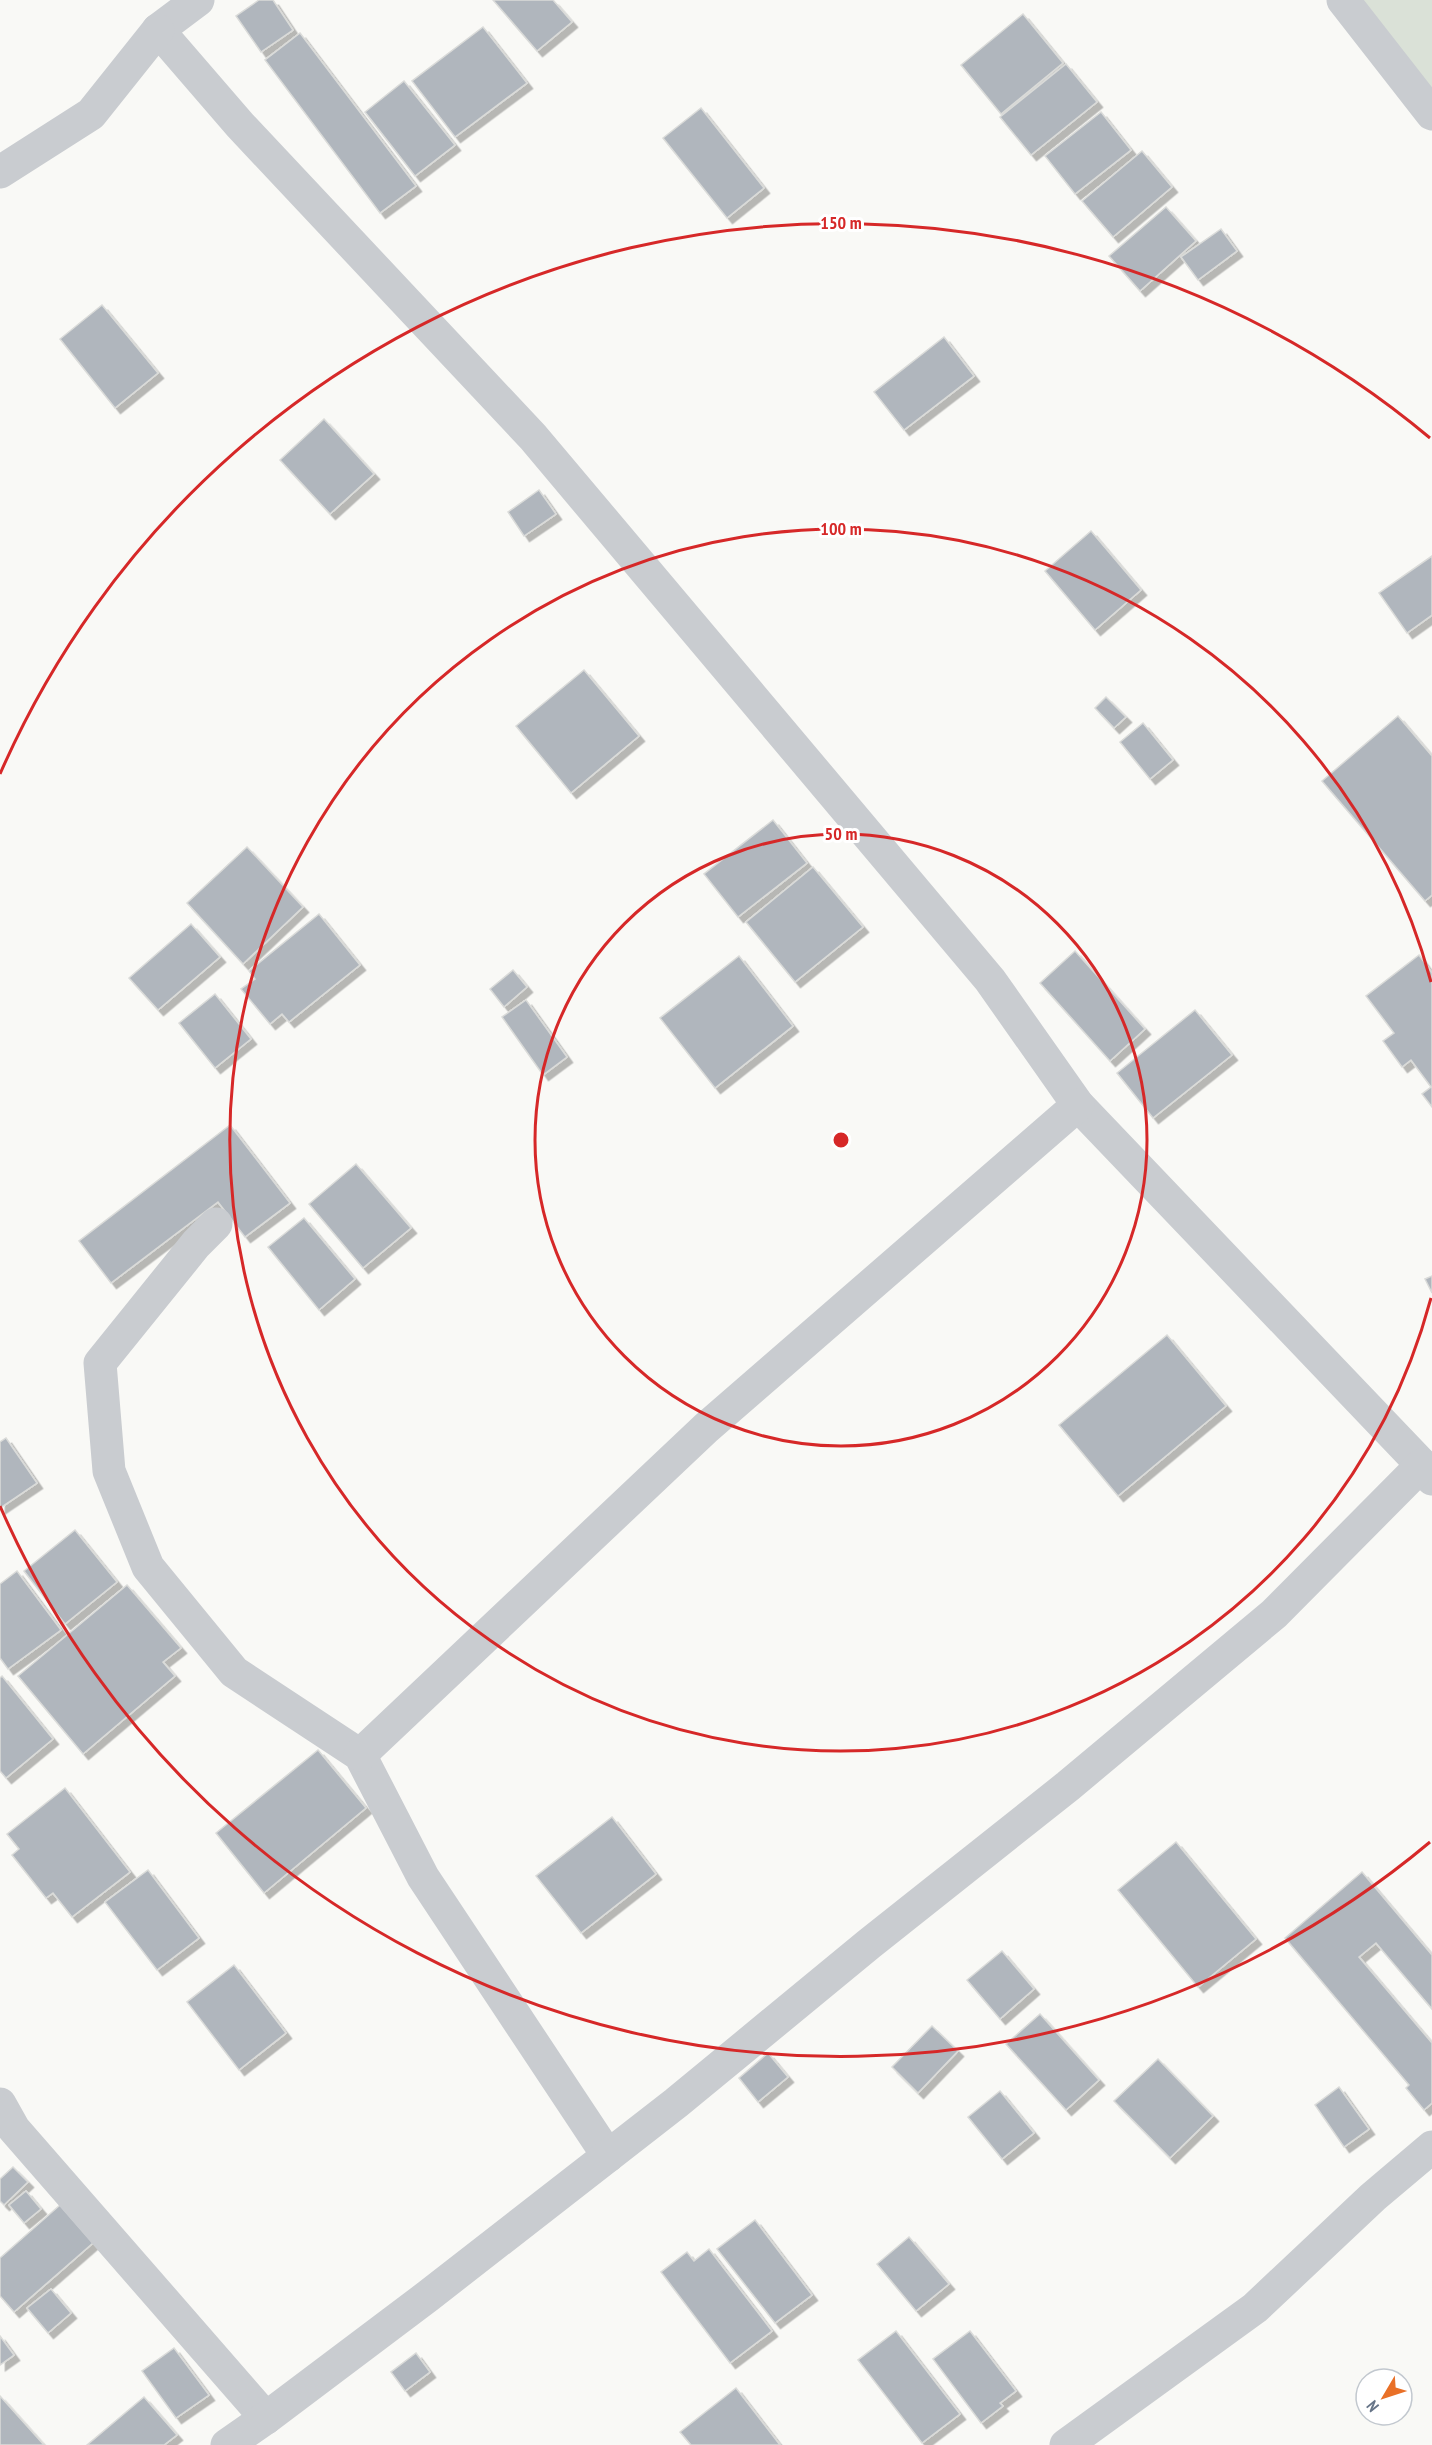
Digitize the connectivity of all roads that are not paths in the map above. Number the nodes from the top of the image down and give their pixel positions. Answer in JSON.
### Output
{"nodes":[{"id":1,"x":198,"y":0,"type":"edge"},
{"id":2,"x":1343,"y":0,"type":"edge"},
{"id":3,"x":158,"y":30,"type":"junction"},
{"id":4,"x":1432,"y":114,"type":"edge"},
{"id":5,"x":0,"y":172,"type":"edge"},
{"id":6,"x":1078,"y":1105,"type":"junction"},
{"id":7,"x":216,"y":1224,"type":"dead end"},
{"id":8,"x":1427,"y":1472,"type":"edge"},
{"id":9,"x":360,"y":1755,"type":"junction"},
{"id":10,"x":0,"y":2104,"type":"edge"},
{"id":11,"x":1432,"y":2147,"type":"edge"},
{"id":12,"x":608,"y":2156,"type":"junction"},
{"id":13,"x":266,"y":2418,"type":"junction"},
{"id":14,"x":227,"y":2445,"type":"edge"},
{"id":15,"x":1066,"y":2445,"type":"edge"}],
"edges":[{"from":1,"to":3,"type":"street"},
{"from":2,"to":4,"type":"street"},
{"from":3,"to":5,"type":"street"},
{"from":3,"to":6,"type":"street"},
{"from":6,"to":8,"type":"street"},
{"from":6,"to":9,"type":"street"},
{"from":7,"to":9,"type":"street"},
{"from":8,"to":12,"type":"street"},
{"from":9,"to":12,"type":"street"},
{"from":10,"to":13,"type":"street"},
{"from":11,"to":15,"type":"street"},
{"from":12,"to":13,"type":"street"},
{"from":13,"to":14,"type":"street"}]}
